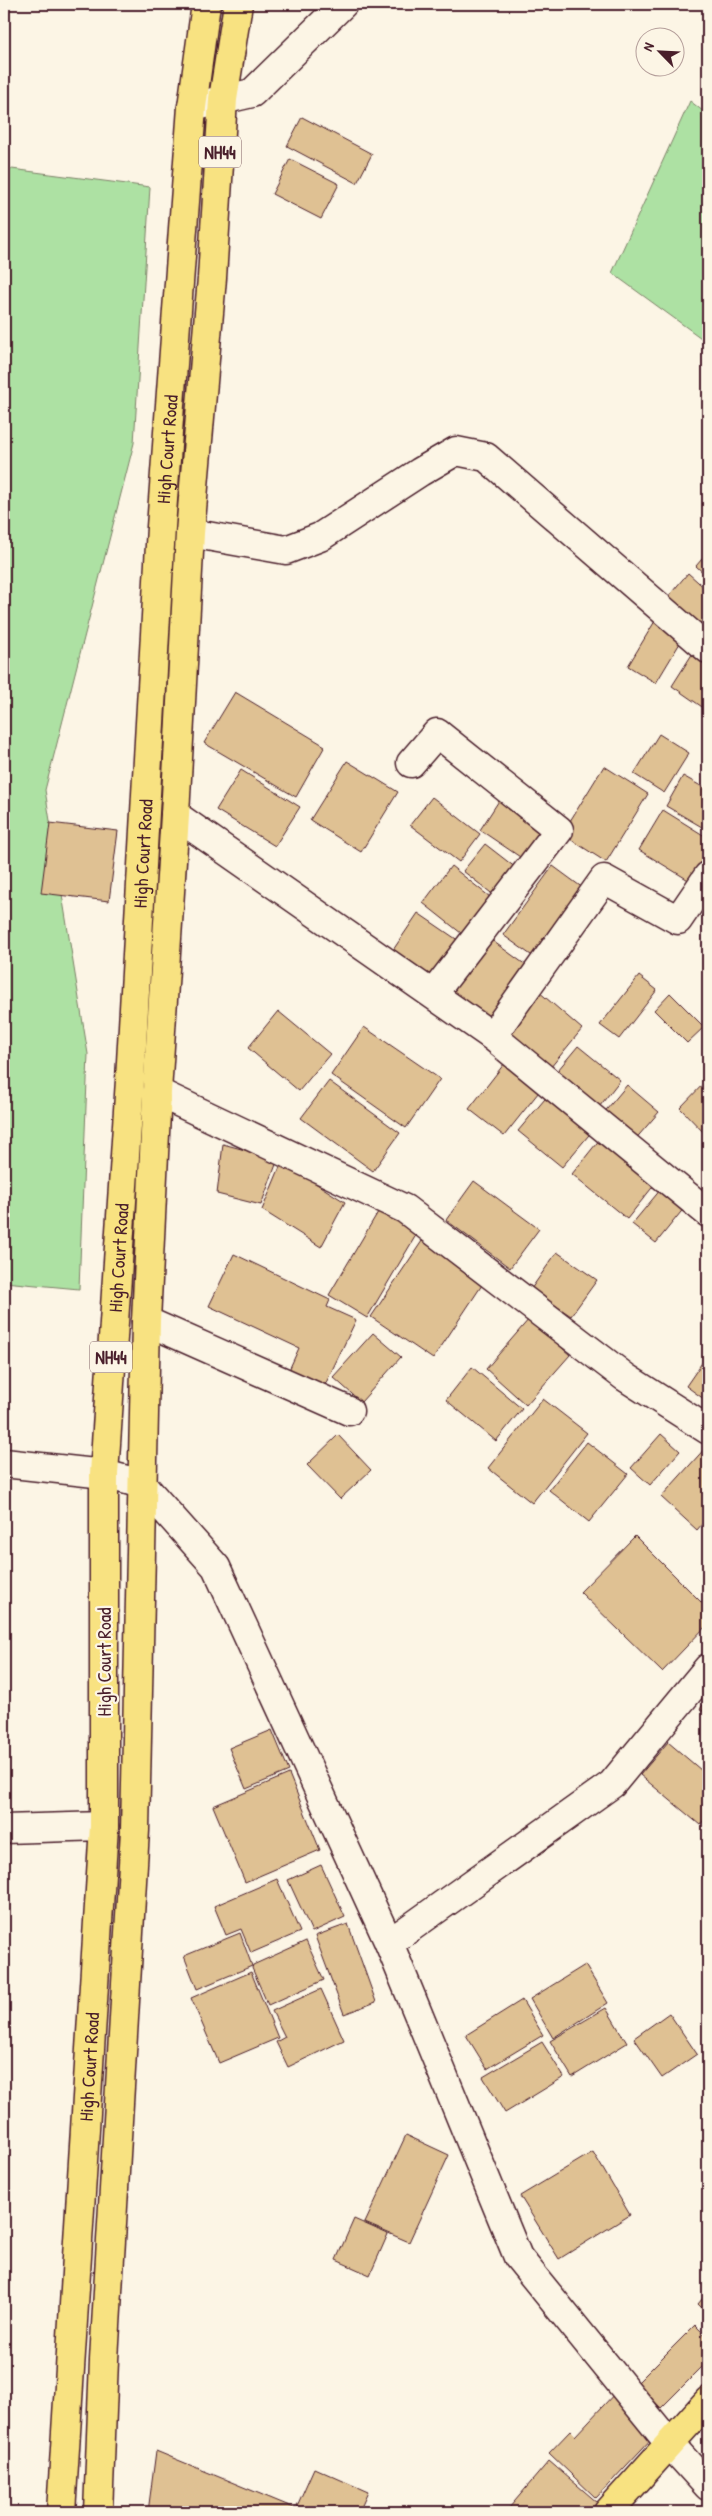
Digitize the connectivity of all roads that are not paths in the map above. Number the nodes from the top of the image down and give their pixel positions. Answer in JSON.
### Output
{"nodes":[{"id":1,"x":206,"y":4,"type":"edge"},
{"id":2,"x":238,"y":4,"type":"edge"},
{"id":3,"x":343,"y":4,"type":"edge"},
{"id":4,"x":224,"y":99,"type":"junction"},
{"id":5,"x":192,"y":107,"type":"junction"},
{"id":6,"x":190,"y":533,"type":"junction"},
{"id":7,"x":708,"y":649,"type":"edge"},
{"id":8,"x":411,"y":763,"type":"dead end"},
{"id":9,"x":175,"y":815,"type":"junction"},
{"id":10,"x":708,"y":876,"type":"edge"},
{"id":11,"x":433,"y":994,"type":"junction"},
{"id":12,"x":492,"y":1036,"type":"junction"},
{"id":13,"x":157,"y":1092,"type":"junction"},
{"id":14,"x":708,"y":1213,"type":"edge"},
{"id":15,"x":146,"y":1321,"type":"junction"},
{"id":16,"x":349,"y":1411,"type":"dead end"},
{"id":17,"x":708,"y":1430,"type":"edge"},
{"id":18,"x":4,"y":1463,"type":"edge"},
{"id":19,"x":104,"y":1474,"type":"junction"},
{"id":20,"x":142,"y":1484,"type":"junction"},
{"id":21,"x":708,"y":1668,"type":"edge"},
{"id":22,"x":104,"y":1826,"type":"junction"},
{"id":23,"x":4,"y":1829,"type":"edge"},
{"id":24,"x":389,"y":1943,"type":"junction"},
{"id":25,"x":708,"y":2402,"type":"edge"},
{"id":26,"x":669,"y":2443,"type":"junction"},
{"id":27,"x":708,"y":2486,"type":"edge"},
{"id":28,"x":61,"y":2512,"type":"edge"},
{"id":29,"x":98,"y":2512,"type":"edge"},
{"id":30,"x":608,"y":2512,"type":"edge"}],
"edges":[{"from":1,"to":5,"type":"main road","name":"High Court Road","number":"NH44"},
{"from":2,"to":4,"type":"main road","name":"High Court Road","number":"NH44"},
{"from":3,"to":4,"type":"street"},
{"from":4,"to":5,"type":"street"},
{"from":4,"to":6,"type":"main road","name":"High Court Road","number":"NH44"},
{"from":5,"to":19,"type":"main road","name":"High Court Road","number":"NH44"},
{"from":6,"to":7,"type":"street"},
{"from":6,"to":9,"type":"main road","name":"High Court Road","number":"NH44"},
{"from":8,"to":11,"type":"street"},
{"from":9,"to":11,"type":"street"},
{"from":9,"to":13,"type":"main road","name":"High Court Road","number":"NH44"},
{"from":10,"to":12,"type":"street"},
{"from":11,"to":12,"type":"street"},
{"from":12,"to":14,"type":"street"},
{"from":13,"to":15,"type":"main road","name":"High Court Road","number":"NH44"},
{"from":13,"to":17,"type":"street"},
{"from":15,"to":16,"type":"street"},
{"from":15,"to":20,"type":"main road","name":"High Court Road","number":"NH44"},
{"from":18,"to":19,"type":"street"},
{"from":19,"to":20,"type":"street"},
{"from":19,"to":22,"type":"main road","name":"High Court Road","number":"NH44"},
{"from":20,"to":24,"type":"street"},
{"from":20,"to":29,"type":"main road","name":"High Court Road","number":"NH44"},
{"from":21,"to":24,"type":"street"},
{"from":22,"to":23,"type":"street"},
{"from":22,"to":28,"type":"main road","name":"High Court Road","number":"NH44"},
{"from":24,"to":26,"type":"street"},
{"from":25,"to":26,"type":"main road"},
{"from":26,"to":27,"type":"street"},
{"from":26,"to":30,"type":"main road"}]}
